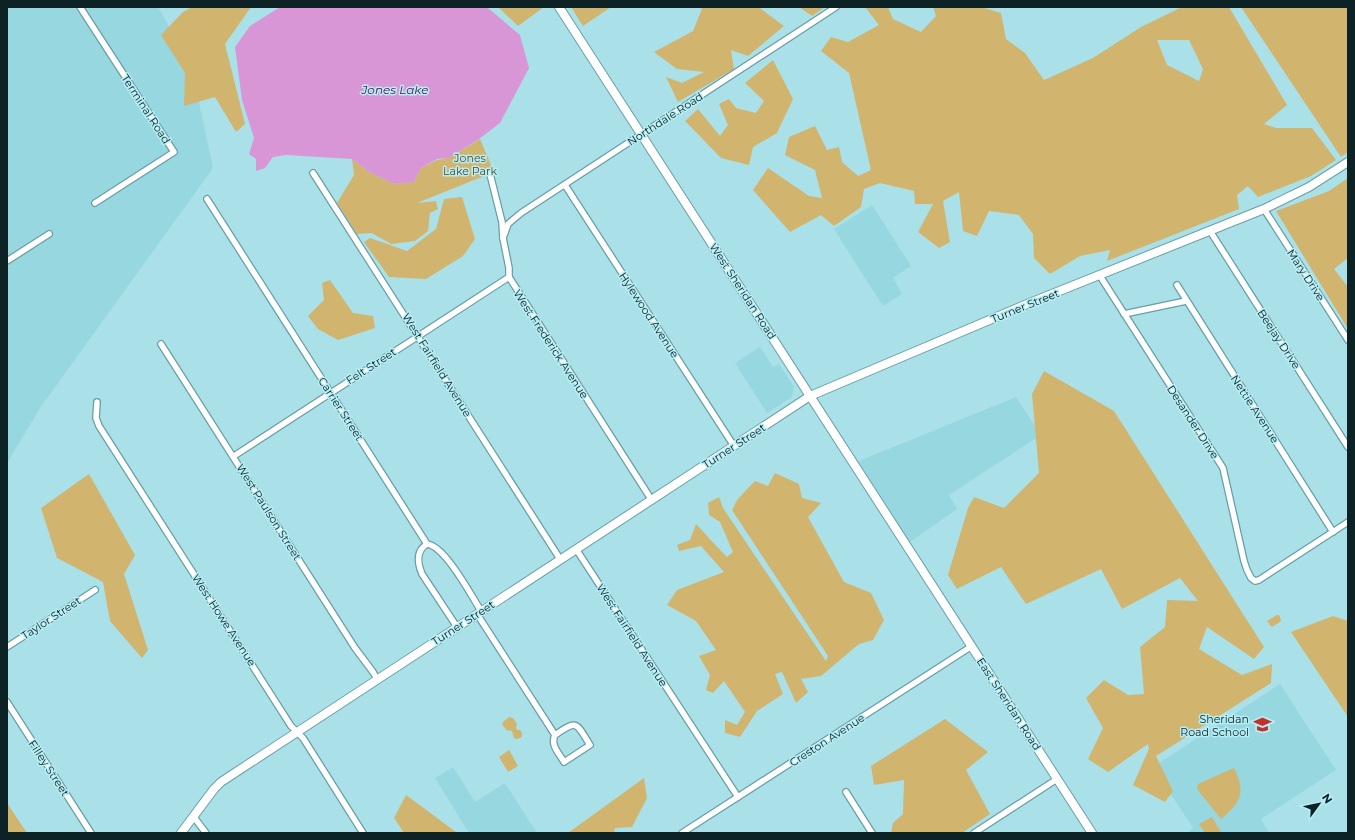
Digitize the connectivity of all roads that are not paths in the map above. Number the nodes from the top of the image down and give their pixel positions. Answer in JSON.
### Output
{"nodes":[{"id":1,"x":80,"y":7,"type":"edge"},
{"id":2,"x":559,"y":7,"type":"edge"},
{"id":3,"x":836,"y":7,"type":"edge"},
{"id":4,"x":641,"y":134,"type":"junction"},
{"id":5,"x":1348,"y":162,"type":"edge"},
{"id":6,"x":313,"y":173,"type":"dead end"},
{"id":7,"x":490,"y":174,"type":"dead end"},
{"id":8,"x":565,"y":185,"type":"junction"},
{"id":9,"x":207,"y":199,"type":"dead end"},
{"id":10,"x":95,"y":203,"type":"dead end"},
{"id":11,"x":1264,"y":209,"type":"junction"},
{"id":12,"x":1210,"y":231,"type":"junction"},
{"id":13,"x":49,"y":234,"type":"dead end"},
{"id":14,"x":503,"y":238,"type":"junction"},
{"id":15,"x":7,"y":261,"type":"edge"},
{"id":16,"x":1100,"y":276,"type":"junction"},
{"id":17,"x":509,"y":277,"type":"junction"},
{"id":18,"x":1177,"y":285,"type":"dead end"},
{"id":19,"x":1186,"y":301,"type":"junction"},
{"id":20,"x":1124,"y":314,"type":"junction"},
{"id":21,"x":418,"y":335,"type":"junction"},
{"id":22,"x":1348,"y":340,"type":"edge"},
{"id":23,"x":161,"y":344,"type":"dead end"},
{"id":24,"x":331,"y":393,"type":"junction"},
{"id":25,"x":810,"y":396,"type":"junction"},
{"id":26,"x":97,"y":402,"type":"dead end"},
{"id":27,"x":734,"y":446,"type":"junction"},
{"id":28,"x":1348,"y":447,"type":"edge"},
{"id":29,"x":234,"y":456,"type":"junction"},
{"id":30,"x":651,"y":499,"type":"junction"},
{"id":31,"x":1348,"y":522,"type":"edge"},
{"id":32,"x":1333,"y":532,"type":"junction"},
{"id":33,"x":427,"y":544,"type":"junction"},
{"id":34,"x":576,"y":549,"type":"junction"},
{"id":35,"x":560,"y":559,"type":"junction"},
{"id":36,"x":926,"y":575,"type":"joint"},
{"id":37,"x":95,"y":590,"type":"dead end"},
{"id":38,"x":479,"y":613,"type":"junction"},
{"id":39,"x":457,"y":627,"type":"junction"},
{"id":40,"x":7,"y":646,"type":"edge"},
{"id":41,"x":972,"y":646,"type":"junction"},
{"id":42,"x":377,"y":679,"type":"junction"},
{"id":43,"x":7,"y":702,"type":"edge"},
{"id":44,"x":296,"y":732,"type":"junction"},
{"id":45,"x":555,"y":734,"type":"junction"},
{"id":46,"x":1057,"y":779,"type":"junction"},
{"id":47,"x":846,"y":792,"type":"dead end"},
{"id":48,"x":738,"y":797,"type":"junction"},
{"id":49,"x":193,"y":816,"type":"junction"},
{"id":50,"x":91,"y":833,"type":"edge"},
{"id":51,"x":181,"y":833,"type":"edge"},
{"id":52,"x":206,"y":833,"type":"edge"},
{"id":53,"x":363,"y":833,"type":"edge"},
{"id":54,"x":682,"y":833,"type":"edge"},
{"id":55,"x":872,"y":833,"type":"edge"},
{"id":56,"x":974,"y":833,"type":"edge"},
{"id":57,"x":1092,"y":833,"type":"edge"}],
"edges":[{"from":1,"to":10,"type":"street","name":"Terminal Road"},
{"from":2,"to":4,"type":"street","name":"West Sheridan Road"},
{"from":3,"to":4,"type":"street","name":"Northdale Road"},
{"from":4,"to":8,"type":"street","name":"Northdale Road"},
{"from":4,"to":25,"type":"street","name":"West Sheridan Road"},
{"from":5,"to":11,"type":"street","name":"Turner Street"},
{"from":6,"to":21,"type":"street","name":"West Fairfield Avenue"},
{"from":7,"to":14,"type":"street","name":"West Frederick Avenue"},
{"from":8,"to":14,"type":"street","name":"Northdale Road"},
{"from":8,"to":27,"type":"street","name":"Hylewood Avenue"},
{"from":9,"to":24,"type":"street","name":"Carrier Street"},
{"from":11,"to":12,"type":"street","name":"Turner Street"},
{"from":11,"to":22,"type":"street","name":"Mary Drive"},
{"from":12,"to":16,"type":"street","name":"Turner Street"},
{"from":12,"to":28,"type":"street","name":"Beejay Drive"},
{"from":13,"to":15,"type":"street"},
{"from":14,"to":17,"type":"street","name":"West Frederick Avenue"},
{"from":16,"to":20,"type":"street","name":"Desander Drive"},
{"from":16,"to":25,"type":"street","name":"Turner Street"},
{"from":17,"to":21,"type":"street","name":"Felt Street"},
{"from":17,"to":30,"type":"street","name":"West Frederick Avenue"},
{"from":18,"to":19,"type":"street","name":"Nettie Avenue"},
{"from":19,"to":20,"type":"street"},
{"from":19,"to":32,"type":"street","name":"Nettie Avenue"},
{"from":20,"to":32,"type":"street","name":"Desander Drive"},
{"from":21,"to":24,"type":"street","name":"Felt Street"},
{"from":21,"to":35,"type":"street","name":"West Fairfield Avenue"},
{"from":23,"to":29,"type":"street","name":"West Paulson Street"},
{"from":24,"to":29,"type":"street","name":"Felt Street"},
{"from":24,"to":33,"type":"street","name":"Carrier Street"},
{"from":25,"to":27,"type":"street","name":"Turner Street"},
{"from":25,"to":36,"type":"street","name":"West Sheridan Road"},
{"from":26,"to":44,"type":"street","name":"West Howe Avenue"},
{"from":27,"to":30,"type":"street","name":"Turner Street"},
{"from":29,"to":42,"type":"street","name":"West Paulson Street"},
{"from":30,"to":34,"type":"street","name":"Turner Street"},
{"from":31,"to":32,"type":"street"},
{"from":33,"to":38,"type":"street","name":"Carrier Street"},
{"from":33,"to":39,"type":"street"},
{"from":34,"to":35,"type":"street","name":"Turner Street"},
{"from":34,"to":48,"type":"street","name":"West Fairfield Avenue"},
{"from":35,"to":38,"type":"street","name":"Turner Street"},
{"from":36,"to":41,"type":"street","name":"East Sheridan Road"},
{"from":37,"to":40,"type":"street","name":"Taylor Street"},
{"from":38,"to":39,"type":"street","name":"Turner Street"},
{"from":38,"to":45,"type":"street","name":"Carrier Street"},
{"from":39,"to":42,"type":"street","name":"Turner Street"},
{"from":41,"to":46,"type":"street","name":"East Sheridan Road"},
{"from":41,"to":48,"type":"street","name":"Creston Avenue"},
{"from":42,"to":44,"type":"street","name":"Turner Street"},
{"from":43,"to":50,"type":"street","name":"Filley Street"},
{"from":44,"to":49,"type":"street","name":"Turner Street"},
{"from":44,"to":53,"type":"street","name":"West Howe Avenue"},
{"from":45,"to":45,"type":"street"},
{"from":46,"to":56,"type":"street"},
{"from":46,"to":57,"type":"street","name":"East Sheridan Road"},
{"from":47,"to":55,"type":"street"},
{"from":48,"to":54,"type":"street","name":"Creston Avenue"},
{"from":49,"to":51,"type":"street","name":"Turner Street"},
{"from":49,"to":52,"type":"street"}]}
